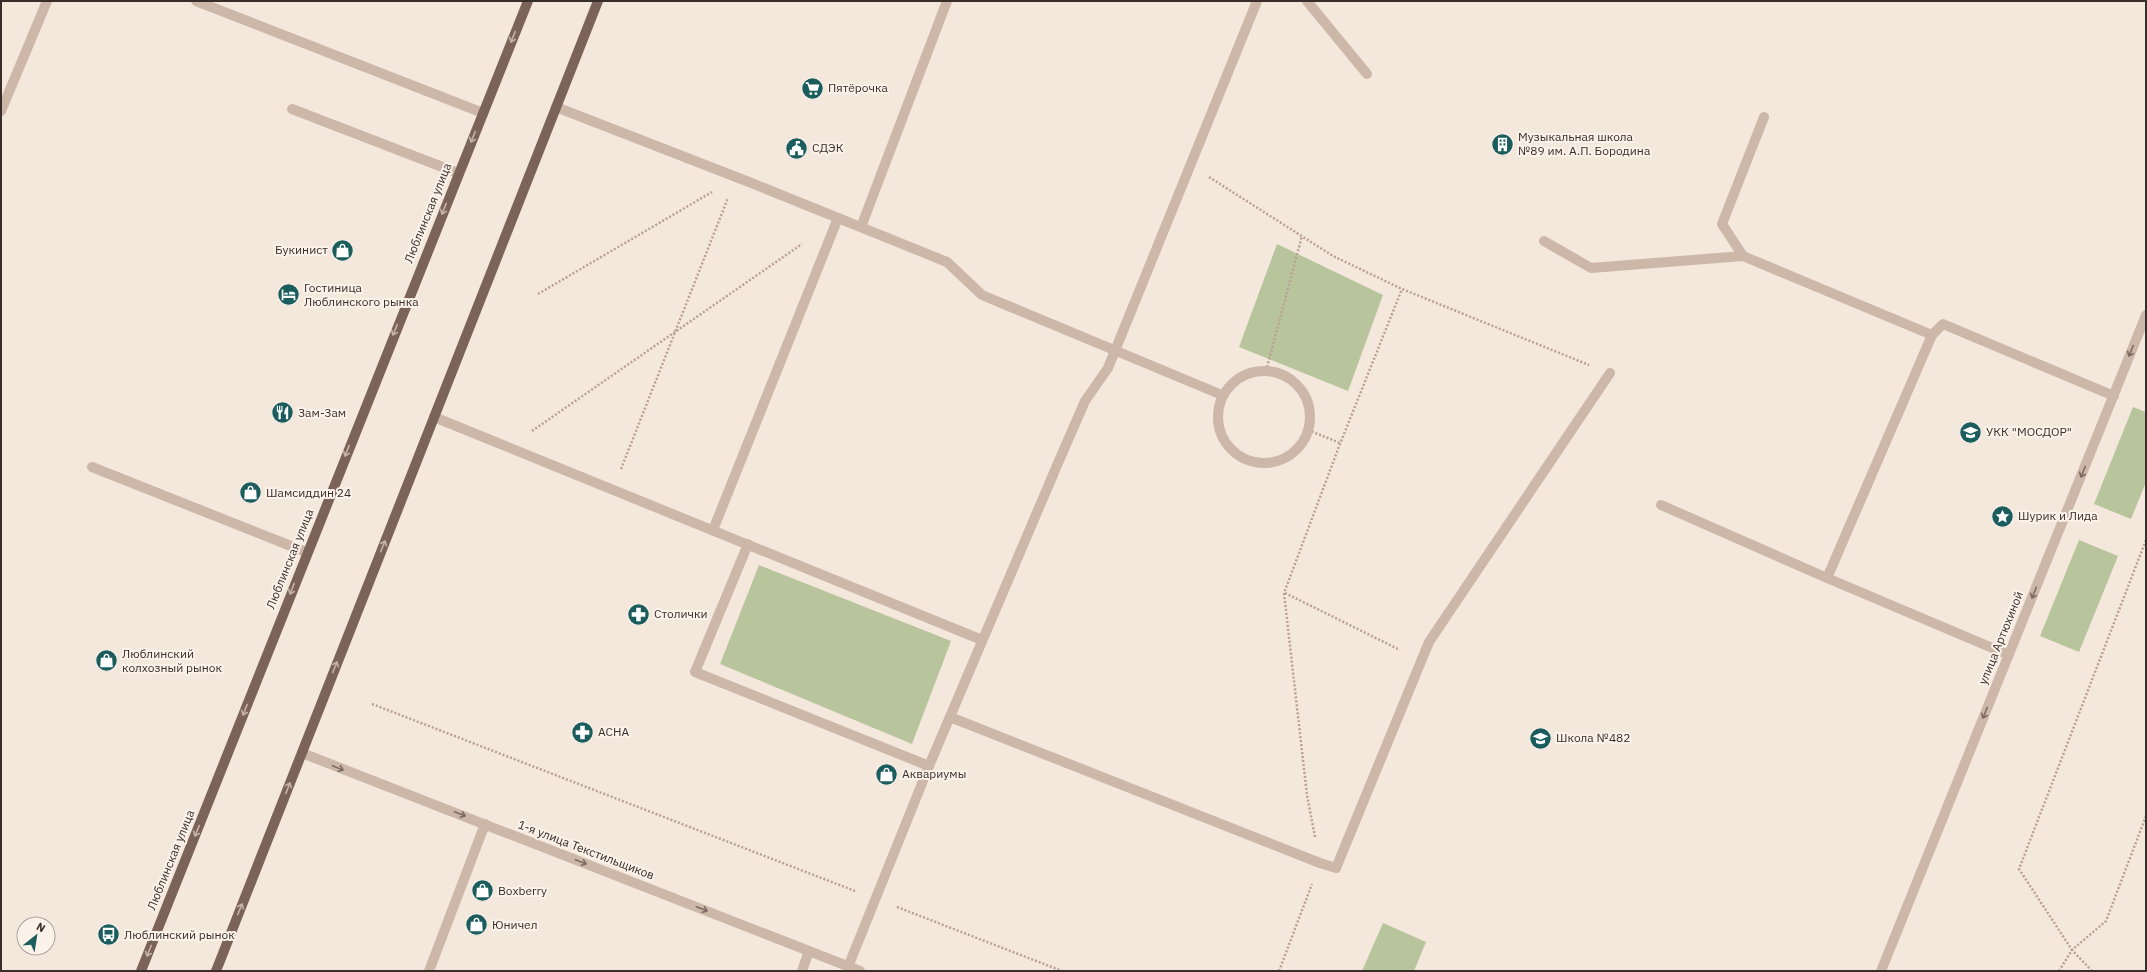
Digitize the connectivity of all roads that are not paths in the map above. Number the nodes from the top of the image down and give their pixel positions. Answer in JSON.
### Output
{"nodes":[{"id":1,"x":47,"y":1,"type":"edge"},
{"id":2,"x":196,"y":1,"type":"edge"},
{"id":3,"x":528,"y":1,"type":"edge"},
{"id":4,"x":598,"y":1,"type":"edge"},
{"id":5,"x":947,"y":1,"type":"edge"},
{"id":6,"x":1257,"y":1,"type":"edge"},
{"id":7,"x":1306,"y":1,"type":"edge"},
{"id":8,"x":1366,"y":74,"type":"dead end"},
{"id":9,"x":556,"y":107,"type":"junction"},
{"id":10,"x":292,"y":109,"type":"dead end"},
{"id":11,"x":1,"y":111,"type":"edge"},
{"id":12,"x":483,"y":113,"type":"junction"},
{"id":13,"x":1764,"y":117,"type":"dead end"},
{"id":14,"x":458,"y":173,"type":"junction"},
{"id":15,"x":838,"y":218,"type":"junction"},
{"id":16,"x":861,"y":227,"type":"junction"},
{"id":17,"x":1544,"y":241,"type":"dead end"},
{"id":18,"x":1743,"y":256,"type":"junction"},
{"id":19,"x":2146,"y":315,"type":"edge"},
{"id":20,"x":1932,"y":335,"type":"junction"},
{"id":21,"x":1115,"y":350,"type":"junction"},
{"id":22,"x":1610,"y":373,"type":"road end"},
{"id":23,"x":1222,"y":395,"type":"junction"},
{"id":24,"x":2114,"y":396,"type":"junction"},
{"id":25,"x":434,"y":417,"type":"junction"},
{"id":26,"x":92,"y":467,"type":"dead end"},
{"id":27,"x":1662,"y":505,"type":"dead end"},
{"id":28,"x":713,"y":530,"type":"junction"},
{"id":29,"x":748,"y":544,"type":"junction"},
{"id":30,"x":306,"y":552,"type":"junction"},
{"id":31,"x":1827,"y":578,"type":"junction"},
{"id":32,"x":982,"y":640,"type":"junction"},
{"id":33,"x":2009,"y":655,"type":"junction"},
{"id":34,"x":950,"y":717,"type":"junction"},
{"id":35,"x":302,"y":753,"type":"junction"},
{"id":36,"x":929,"y":766,"type":"junction"},
{"id":37,"x":485,"y":824,"type":"junction"},
{"id":38,"x":809,"y":951,"type":"junction"},
{"id":39,"x":848,"y":966,"type":"junction"},
{"id":40,"x":141,"y":971,"type":"edge"},
{"id":41,"x":216,"y":971,"type":"edge"},
{"id":42,"x":429,"y":971,"type":"edge"},
{"id":43,"x":802,"y":971,"type":"edge"},
{"id":44,"x":860,"y":971,"type":"edge"},
{"id":45,"x":1881,"y":971,"type":"edge"}],
"edges":[{"from":1,"to":11,"type":"street"},
{"from":2,"to":12,"type":"street"},
{"from":3,"to":12,"type":"main road","name":"Люблинская улица","one_way":true},
{"from":4,"to":9,"type":"main road"},
{"from":5,"to":16,"type":"street"},
{"from":6,"to":21,"type":"street"},
{"from":7,"to":8,"type":"street"},
{"from":9,"to":15,"type":"street"},
{"from":9,"to":25,"type":"main road"},
{"from":10,"to":14,"type":"street"},
{"from":12,"to":14,"type":"main road","name":"Люблинская улица","one_way":true},
{"from":13,"to":18,"type":"street"},
{"from":14,"to":30,"type":"main road","name":"Люблинская улица","one_way":true},
{"from":15,"to":16,"type":"street"},
{"from":15,"to":28,"type":"street"},
{"from":16,"to":21,"type":"street"},
{"from":17,"to":18,"type":"street"},
{"from":18,"to":20,"type":"street"},
{"from":19,"to":24,"type":"street","name":"улица Артюхиной","one_way":true},
{"from":20,"to":24,"type":"street"},
{"from":20,"to":31,"type":"street"},
{"from":21,"to":23,"type":"street"},
{"from":21,"to":32,"type":"street"},
{"from":22,"to":34,"type":"street"},
{"from":23,"to":23,"type":"street"},
{"from":24,"to":33,"type":"street","name":"улица Артюхиной","one_way":true},
{"from":25,"to":28,"type":"street"},
{"from":35,"to":25,"type":"main road","one_way":true},
{"from":26,"to":30,"type":"street"},
{"from":27,"to":31,"type":"street"},
{"from":28,"to":29,"type":"street"},
{"from":29,"to":32,"type":"street"},
{"from":29,"to":36,"type":"street"},
{"from":30,"to":40,"type":"main road","name":"Люблинская улица","one_way":true},
{"from":31,"to":33,"type":"street"},
{"from":32,"to":34,"type":"street"},
{"from":33,"to":45,"type":"street","name":"улица Артюхиной","one_way":true},
{"from":34,"to":36,"type":"street"},
{"from":35,"to":37,"type":"street","name":"1-я улица Текстильщиков","one_way":true},
{"from":41,"to":35,"type":"main road","one_way":true},
{"from":36,"to":39,"type":"street"},
{"from":37,"to":38,"type":"street","name":"1-я улица Текстильщиков","one_way":true},
{"from":37,"to":42,"type":"street"},
{"from":38,"to":39,"type":"street","name":"1-я улица Текстильщиков"},
{"from":38,"to":43,"type":"street"},
{"from":39,"to":44,"type":"street","name":"1-я улица Текстильщиков"}]}
